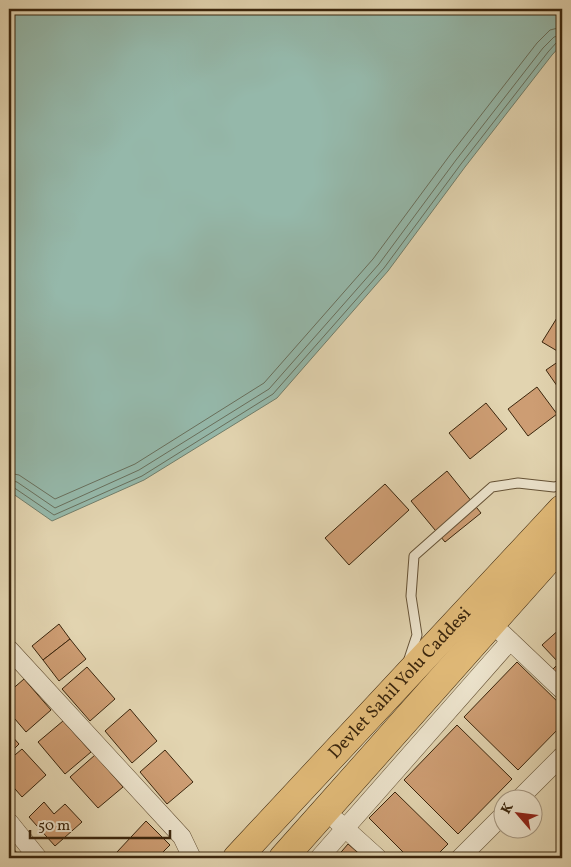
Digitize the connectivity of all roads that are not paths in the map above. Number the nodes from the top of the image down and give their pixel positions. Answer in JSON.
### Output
{"nodes":[{"id":1,"x":562,"y":485,"type":"edge"},
{"id":2,"x":562,"y":509,"type":"edge"},
{"id":3,"x":562,"y":544,"type":"edge"},
{"id":4,"x":501,"y":632,"type":"junction"},
{"id":5,"x":9,"y":649,"type":"edge"},
{"id":6,"x":401,"y":682,"type":"junction"},
{"id":7,"x":562,"y":690,"type":"edge"},
{"id":8,"x":562,"y":756,"type":"edge"},
{"id":9,"x":528,"y":790,"type":"edge"},
{"id":10,"x":335,"y":819,"type":"junction"},
{"id":11,"x":9,"y":822,"type":"edge"},
{"id":12,"x":494,"y":824,"type":"edge"},
{"id":13,"x":38,"y":858,"type":"edge"},
{"id":14,"x":192,"y":858,"type":"edge"},
{"id":15,"x":237,"y":858,"type":"edge"},
{"id":16,"x":283,"y":858,"type":"edge"},
{"id":17,"x":319,"y":858,"type":"edge"},
{"id":18,"x":378,"y":858,"type":"edge"},
{"id":19,"x":460,"y":858,"type":"edge"}],
"edges":[{"from":1,"to":6,"type":"lane"},
{"from":2,"to":6,"type":"main road","name":"Devlet Sahil Yolu Caddesi"},
{"from":3,"to":4,"type":"main road","name":"Devlet Sahil Yolu Caddesi"},
{"from":4,"to":7,"type":"street"},
{"from":4,"to":10,"type":"main road","name":"Devlet Sahil Yolu Caddesi"},
{"from":5,"to":14,"type":"street"},
{"from":6,"to":15,"type":"main road","name":"Devlet Sahil Yolu Caddesi"},
{"from":8,"to":9,"type":"street"},
{"from":10,"to":16,"type":"main road","name":"Devlet Sahil Yolu Caddesi"},
{"from":10,"to":17,"type":"street"},
{"from":10,"to":18,"type":"street"},
{"from":11,"to":13,"type":"street"},
{"from":12,"to":19,"type":"street"}]}
